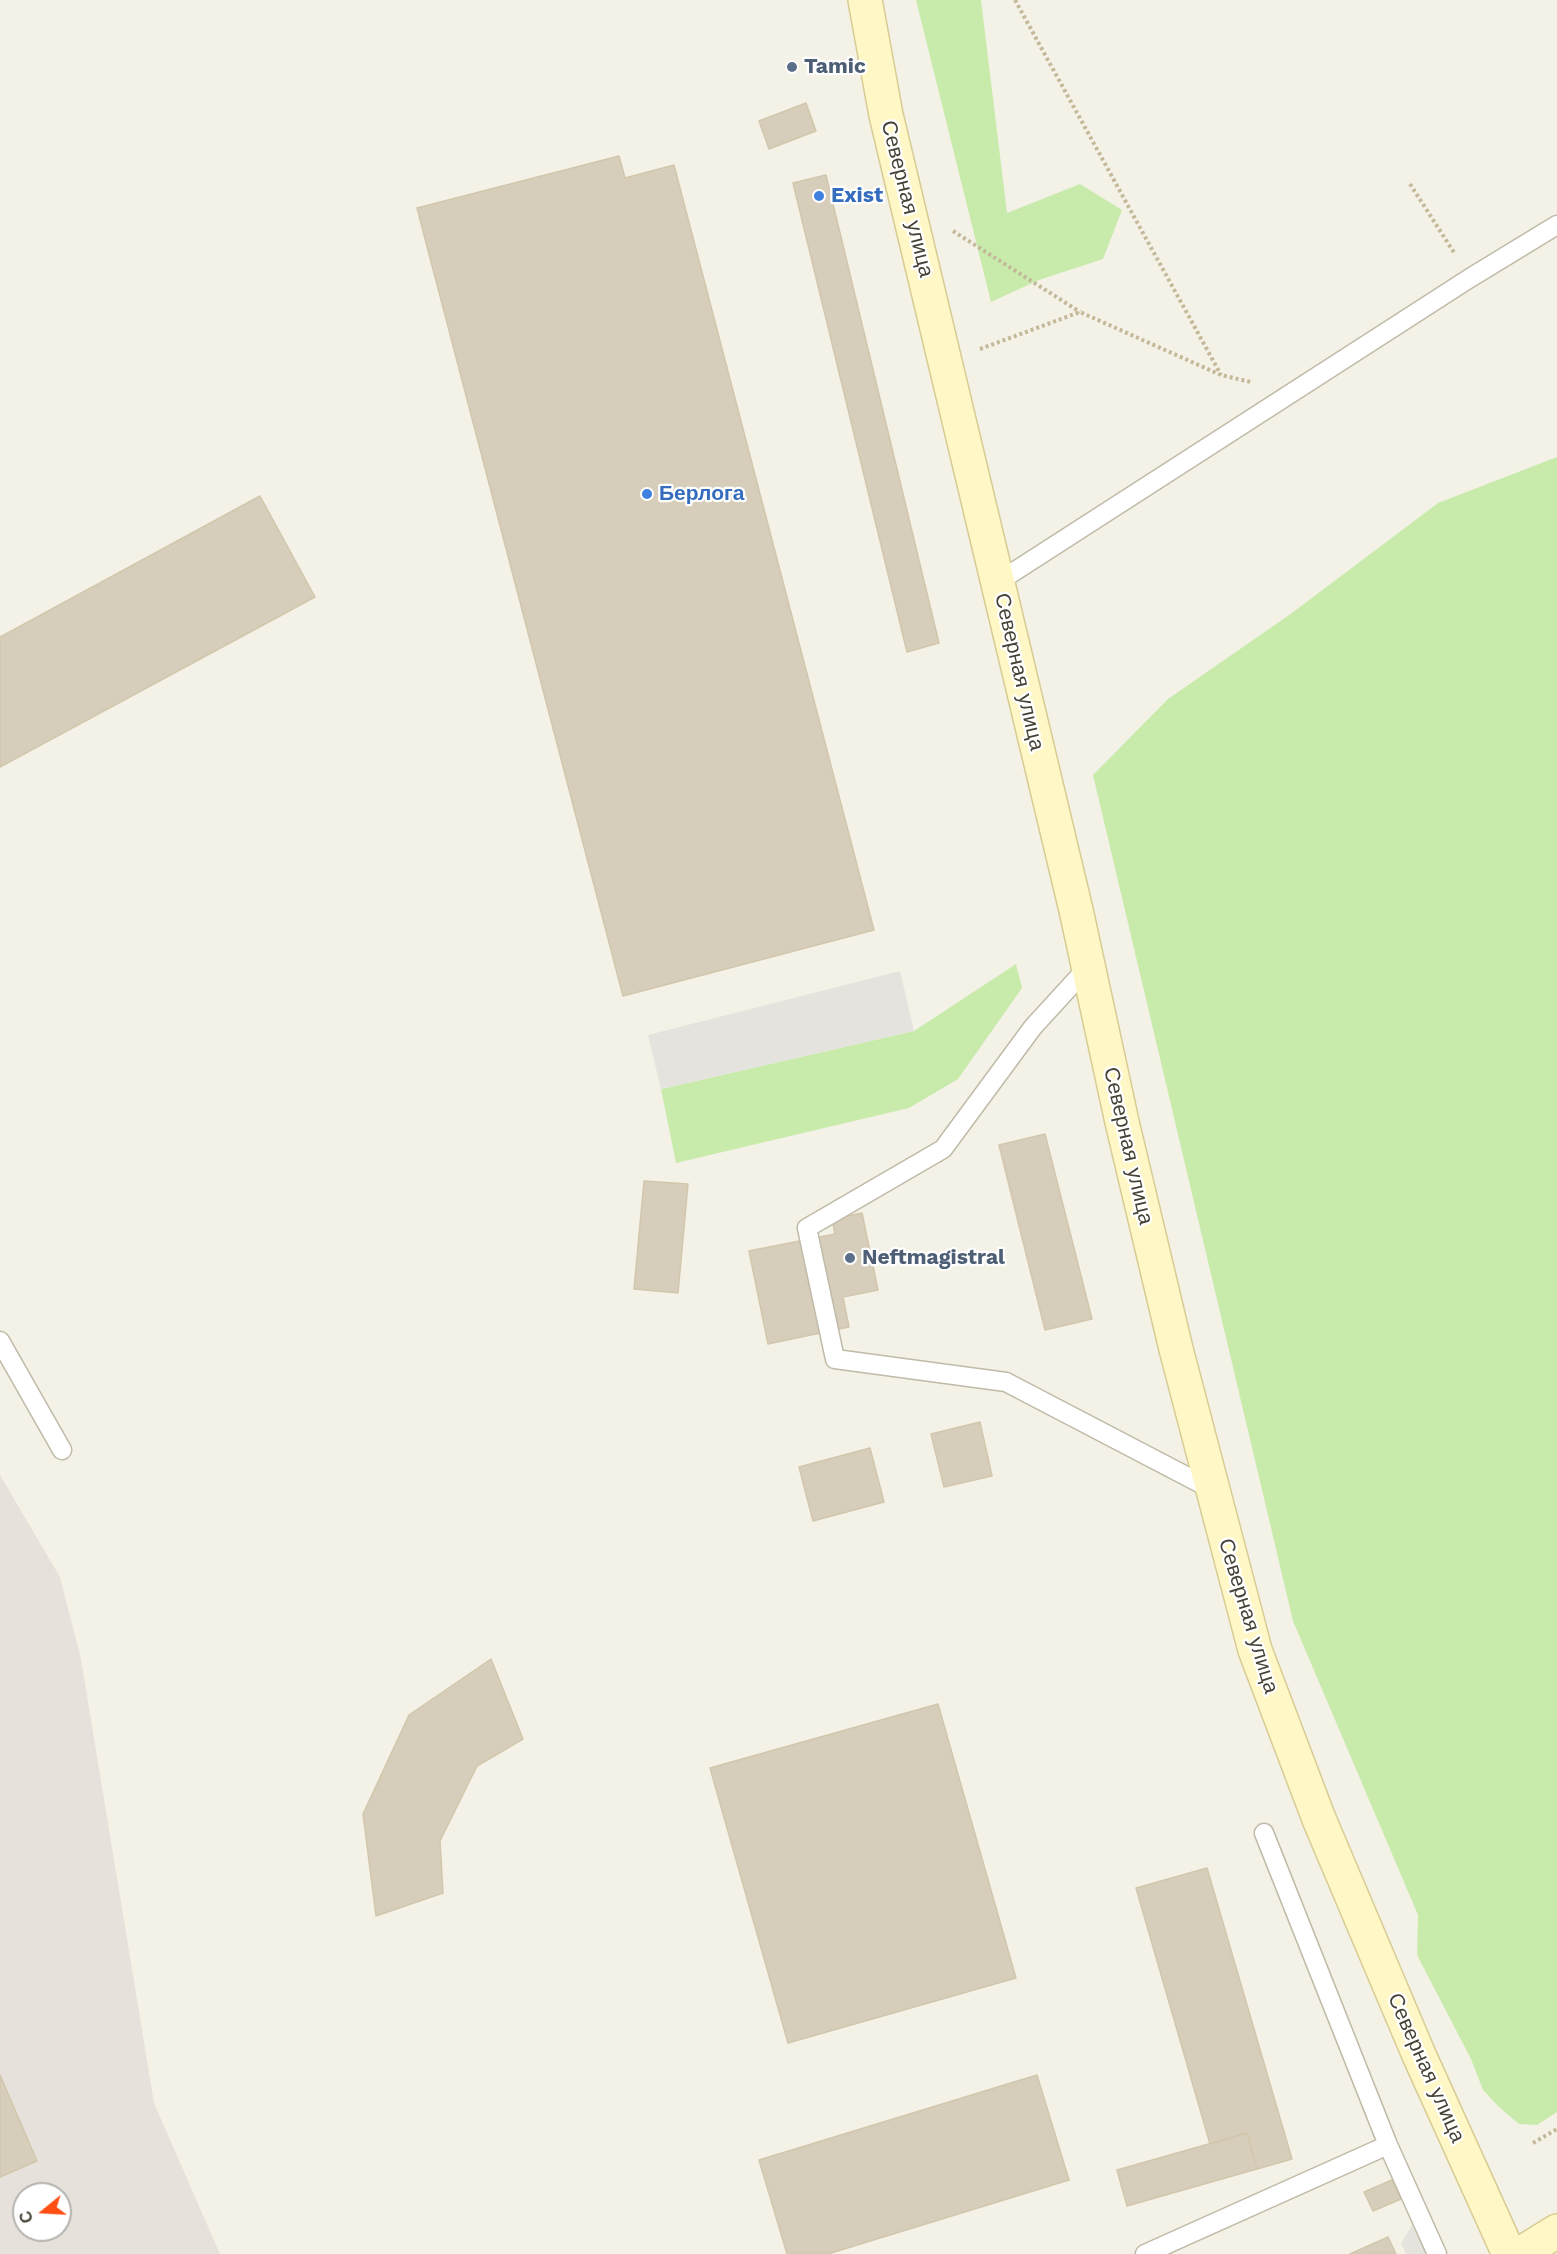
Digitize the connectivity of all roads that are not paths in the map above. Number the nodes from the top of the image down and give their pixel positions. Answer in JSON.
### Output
{"nodes":[{"id":1,"x":865,"y":0,"type":"edge"},
{"id":2,"x":1557,"y":225,"type":"edge"},
{"id":3,"x":998,"y":582,"type":"junction"},
{"id":4,"x":1087,"y":968,"type":"junction"},
{"id":5,"x":0,"y":1341,"type":"edge"},
{"id":6,"x":62,"y":1450,"type":"dead end"},
{"id":7,"x":1211,"y":1489,"type":"junction"},
{"id":8,"x":1263,"y":1833,"type":"dead end"},
{"id":9,"x":1388,"y":2145,"type":"junction"},
{"id":10,"x":1557,"y":2231,"type":"edge"},
{"id":11,"x":1145,"y":2254,"type":"edge"},
{"id":12,"x":1437,"y":2254,"type":"edge"},
{"id":13,"x":1509,"y":2254,"type":"edge"},
{"id":14,"x":1520,"y":2254,"type":"edge"}],
"edges":[{"from":1,"to":3,"type":"main road","name":"Северная улица"},
{"from":2,"to":3,"type":"lane"},
{"from":3,"to":4,"type":"main road","name":"Северная улица"},
{"from":4,"to":7,"type":"main road","name":"Северная улица"},
{"from":4,"to":7,"type":"lane"},
{"from":5,"to":6,"type":"lane"},
{"from":7,"to":13,"type":"main road","name":"Северная улица"},
{"from":8,"to":9,"type":"lane"},
{"from":9,"to":11,"type":"lane"},
{"from":9,"to":12,"type":"lane"},
{"from":10,"to":14,"type":"main road"}]}
